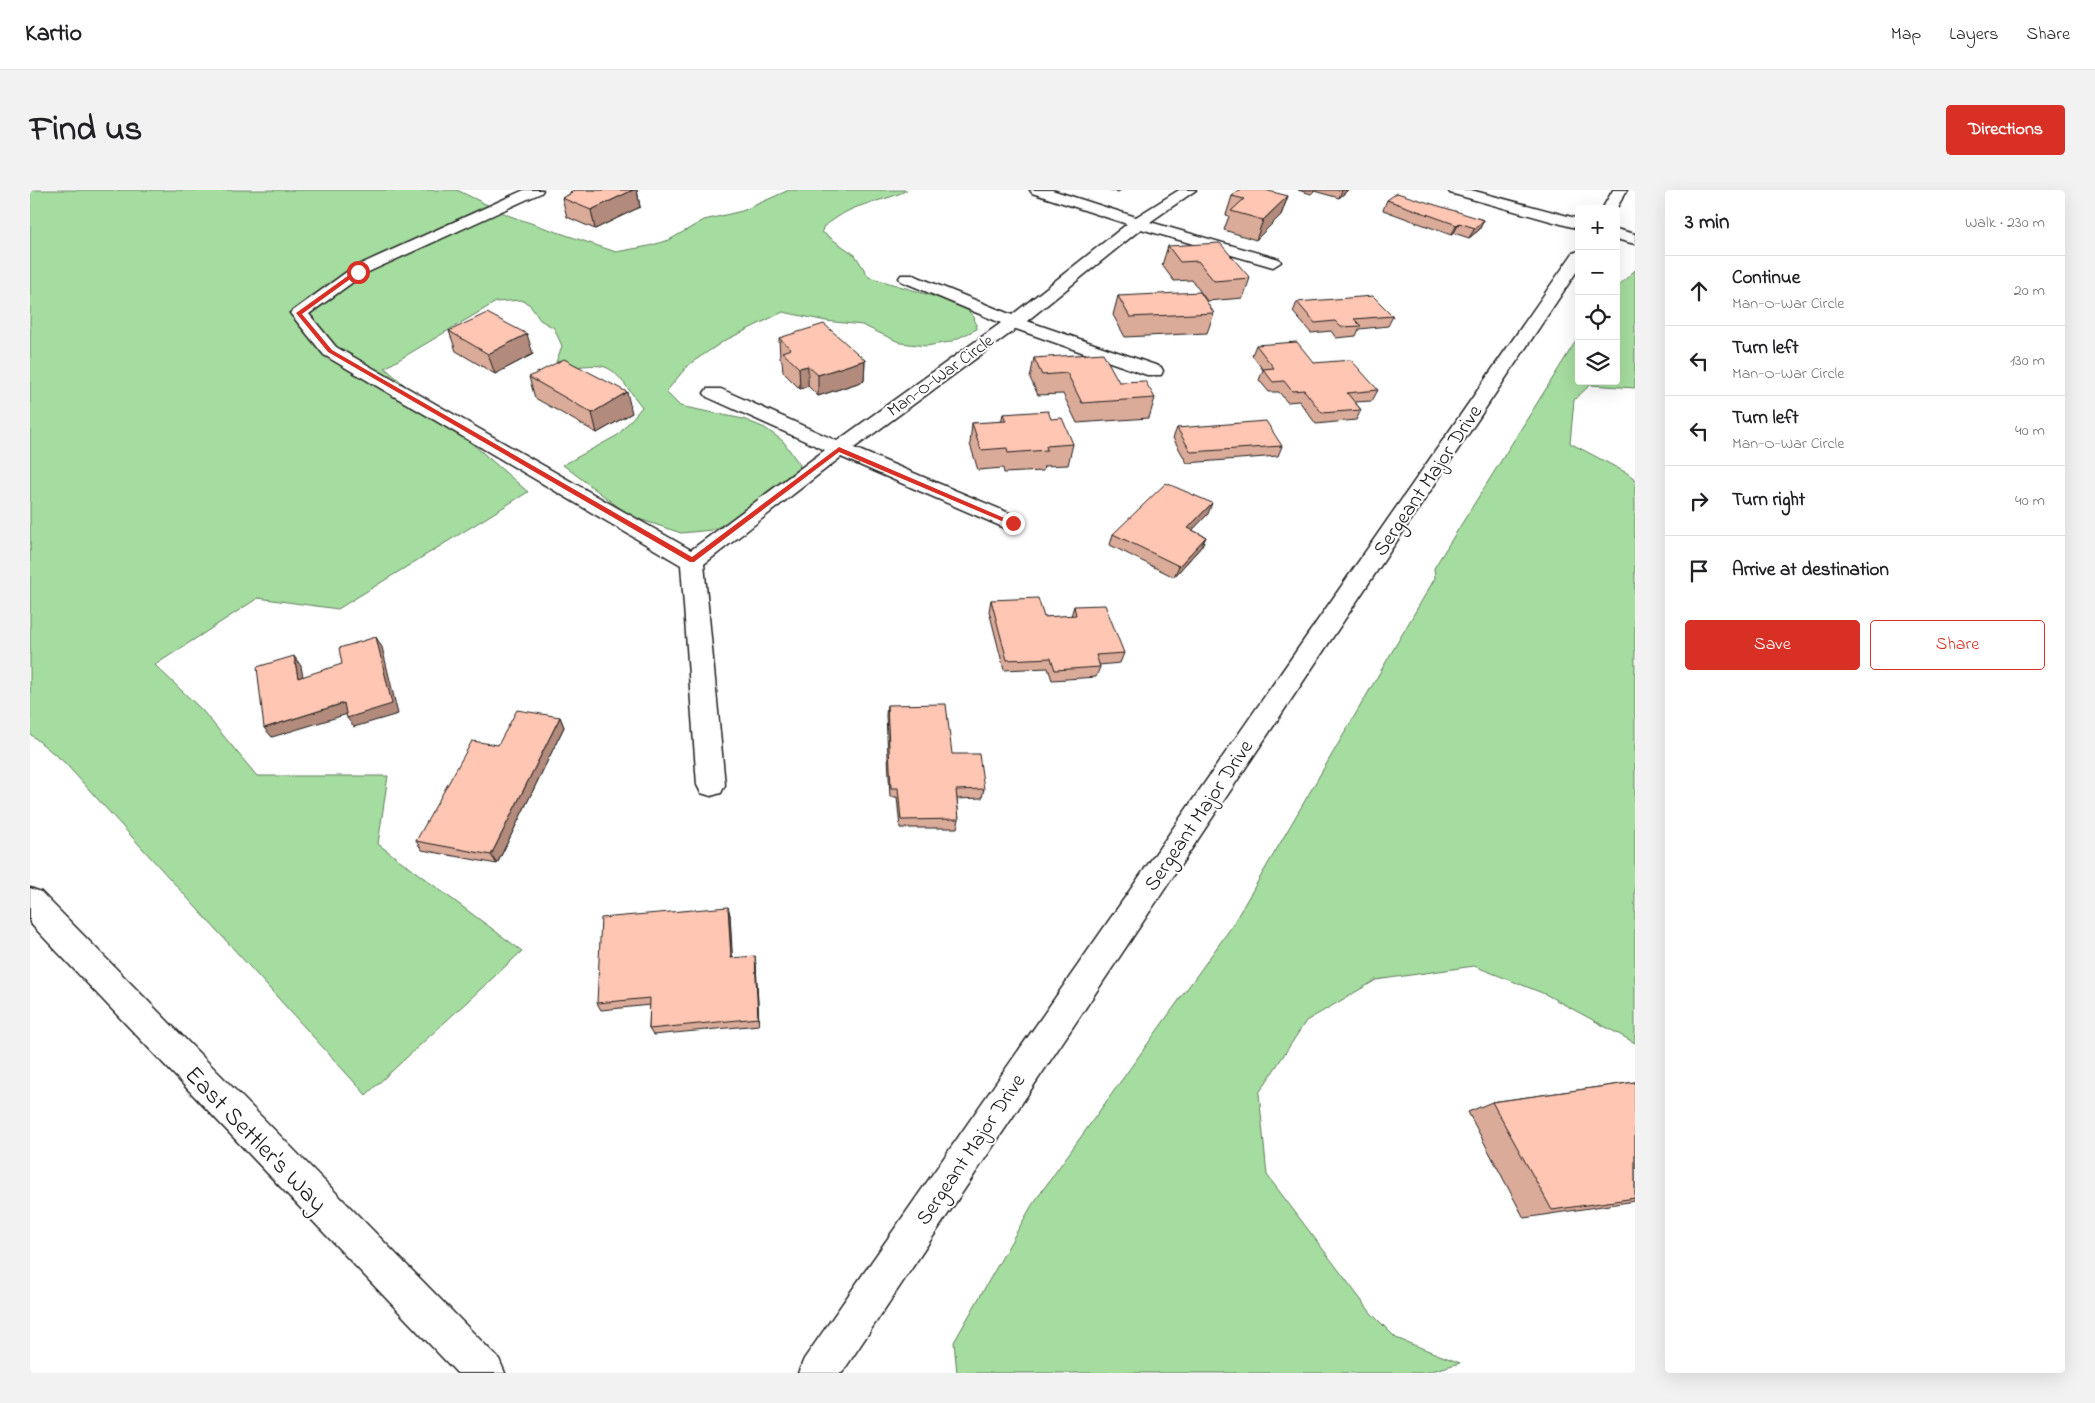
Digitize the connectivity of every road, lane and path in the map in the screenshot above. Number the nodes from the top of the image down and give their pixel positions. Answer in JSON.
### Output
{"nodes":[{"id":1,"x":536,"y":190,"type":"edge"},
{"id":2,"x":1037,"y":190,"type":"edge"},
{"id":3,"x":1189,"y":190,"type":"edge"},
{"id":4,"x":1455,"y":190,"type":"edge"},
{"id":5,"x":1620,"y":190,"type":"edge"},
{"id":6,"x":1611,"y":205,"type":"edge"},
{"id":7,"x":1138,"y":223,"type":"junction"},
{"id":8,"x":1575,"y":223,"type":"edge"},
{"id":9,"x":1620,"y":235,"type":"edge"},
{"id":10,"x":1635,"y":239,"type":"edge"},
{"id":11,"x":1273,"y":262,"type":"dead end"},
{"id":12,"x":1575,"y":262,"type":"edge"},
{"id":13,"x":907,"y":278,"type":"dead end"},
{"id":14,"x":1014,"y":322,"type":"junction"},
{"id":15,"x":1154,"y":372,"type":"dead end"},
{"id":16,"x":714,"y":393,"type":"dead end"},
{"id":17,"x":839,"y":449,"type":"junction"},
{"id":18,"x":1013,"y":523,"type":"dead end"},
{"id":19,"x":692,"y":561,"type":"junction"},
{"id":20,"x":711,"y":785,"type":"dead end"},
{"id":21,"x":30,"y":902,"type":"edge"},
{"id":22,"x":484,"y":1373,"type":"edge"},
{"id":23,"x":818,"y":1373,"type":"edge"}],
"edges":[{"from":1,"to":19,"type":"street"},
{"from":2,"to":7,"type":"street"},
{"from":3,"to":7,"type":"street","name":"Man-O-War Circle"},
{"from":4,"to":8,"type":"street"},
{"from":5,"to":6,"type":"street"},
{"from":7,"to":11,"type":"street"},
{"from":7,"to":14,"type":"street","name":"Man-O-War Circle"},
{"from":9,"to":10,"type":"street"},
{"from":12,"to":23,"type":"street","name":"Sergeant Major Drive"},
{"from":13,"to":14,"type":"street"},
{"from":14,"to":15,"type":"street"},
{"from":14,"to":17,"type":"street","name":"Man-O-War Circle"},
{"from":16,"to":17,"type":"street"},
{"from":17,"to":18,"type":"street"},
{"from":17,"to":19,"type":"street","name":"Man-O-War Circle"},
{"from":19,"to":20,"type":"street"},
{"from":21,"to":22,"type":"street","name":"East Settler's Way"}]}
